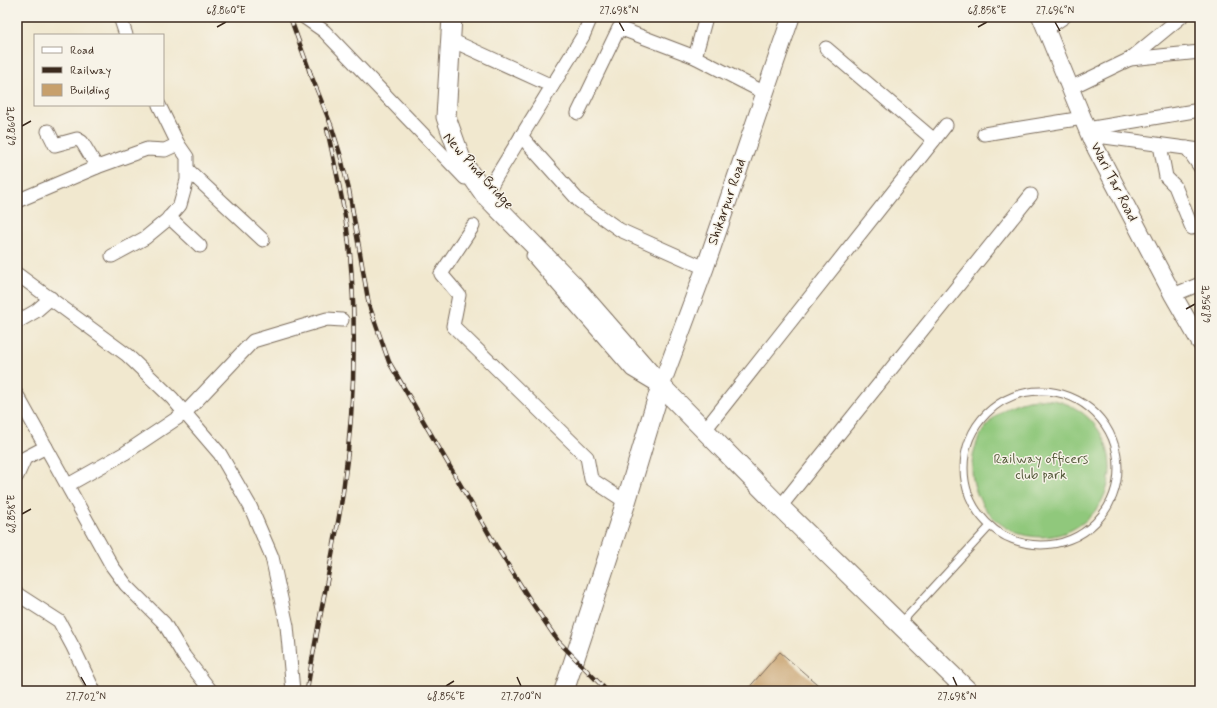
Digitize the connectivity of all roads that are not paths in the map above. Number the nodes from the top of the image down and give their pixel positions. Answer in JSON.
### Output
{"nodes":[{"id":1,"x":120,"y":17,"type":"edge"},
{"id":2,"x":304,"y":17,"type":"edge"},
{"id":3,"x":452,"y":17,"type":"edge"},
{"id":4,"x":591,"y":17,"type":"edge"},
{"id":5,"x":706,"y":17,"type":"edge"},
{"id":6,"x":791,"y":17,"type":"edge"},
{"id":7,"x":1064,"y":17,"type":"edge"},
{"id":8,"x":1181,"y":17,"type":"edge"},
{"id":9,"x":1043,"y":23,"type":"edge"},
{"id":10,"x":126,"y":34,"type":"edge"},
{"id":11,"x":451,"y":40,"type":"junction"},
{"id":12,"x":826,"y":48,"type":"dead end"},
{"id":13,"x":1200,"y":52,"type":"edge"},
{"id":14,"x":695,"y":57,"type":"junction"},
{"id":15,"x":1130,"y":59,"type":"junction"},
{"id":16,"x":552,"y":86,"type":"junction"},
{"id":17,"x":1070,"y":88,"type":"junction"},
{"id":18,"x":765,"y":93,"type":"junction"},
{"id":19,"x":159,"y":106,"type":"edge"},
{"id":20,"x":1200,"y":110,"type":"edge"},
{"id":21,"x":578,"y":113,"type":"dead end"},
{"id":22,"x":946,"y":126,"type":"dead end"},
{"id":23,"x":1087,"y":127,"type":"junction"},
{"id":24,"x":48,"y":131,"type":"dead end"},
{"id":25,"x":984,"y":134,"type":"dead end"},
{"id":26,"x":521,"y":136,"type":"junction"},
{"id":27,"x":934,"y":140,"type":"junction"},
{"id":28,"x":178,"y":144,"type":"junction"},
{"id":29,"x":1160,"y":145,"type":"junction"},
{"id":30,"x":1187,"y":148,"type":"junction"},
{"id":31,"x":1200,"y":150,"type":"edge"},
{"id":32,"x":97,"y":167,"type":"junction"},
{"id":33,"x":1200,"y":167,"type":"edge"},
{"id":34,"x":188,"y":170,"type":"junction"},
{"id":35,"x":485,"y":195,"type":"junction"},
{"id":36,"x":1031,"y":195,"type":"dead end"},
{"id":37,"x":17,"y":201,"type":"edge"},
{"id":38,"x":169,"y":217,"type":"junction"},
{"id":39,"x":473,"y":226,"type":"dead end"},
{"id":40,"x":1192,"y":228,"type":"dead end"},
{"id":41,"x":263,"y":240,"type":"dead end"},
{"id":42,"x":200,"y":246,"type":"dead end"},
{"id":43,"x":112,"y":256,"type":"dead end"},
{"id":44,"x":705,"y":268,"type":"junction"},
{"id":45,"x":17,"y":274,"type":"edge"},
{"id":46,"x":1200,"y":284,"type":"edge"},
{"id":47,"x":1173,"y":295,"type":"junction"},
{"id":48,"x":51,"y":298,"type":"junction"},
{"id":49,"x":342,"y":320,"type":"dead end"},
{"id":50,"x":17,"y":322,"type":"edge"},
{"id":51,"x":1200,"y":342,"type":"edge"},
{"id":52,"x":661,"y":386,"type":"junction"},
{"id":53,"x":17,"y":395,"type":"edge"},
{"id":54,"x":185,"y":413,"type":"junction"},
{"id":55,"x":704,"y":431,"type":"junction"},
{"id":56,"x":46,"y":447,"type":"junction"},
{"id":57,"x":17,"y":476,"type":"edge"},
{"id":58,"x":68,"y":485,"type":"junction"},
{"id":59,"x":626,"y":502,"type":"junction"},
{"id":60,"x":780,"y":507,"type":"junction"},
{"id":61,"x":990,"y":526,"type":"junction"},
{"id":62,"x":17,"y":594,"type":"edge"},
{"id":63,"x":900,"y":625,"type":"junction"},
{"id":64,"x":94,"y":691,"type":"edge"},
{"id":65,"x":211,"y":691,"type":"edge"},
{"id":66,"x":293,"y":691,"type":"edge"},
{"id":67,"x":564,"y":691,"type":"edge"},
{"id":68,"x":968,"y":691,"type":"edge"}],
"edges":[{"from":1,"to":10,"type":"street"},
{"from":2,"to":52,"type":"street","name":"New Pind Bridge"},
{"from":3,"to":11,"type":"main road"},
{"from":4,"to":16,"type":"street"},
{"from":5,"to":14,"type":"street"},
{"from":6,"to":18,"type":"street","name":"Shikarpur Road"},
{"from":7,"to":9,"type":"street"},
{"from":8,"to":15,"type":"street"},
{"from":9,"to":17,"type":"street","name":"Wari Tar Road"},
{"from":11,"to":16,"type":"street"},
{"from":11,"to":35,"type":"main road"},
{"from":12,"to":27,"type":"street"},
{"from":13,"to":15,"type":"street"},
{"from":14,"to":18,"type":"street"},
{"from":14,"to":21,"type":"street"},
{"from":15,"to":17,"type":"street"},
{"from":16,"to":26,"type":"street"},
{"from":17,"to":23,"type":"street","name":"Wari Tar Road"},
{"from":18,"to":44,"type":"street","name":"Shikarpur Road"},
{"from":19,"to":28,"type":"street"},
{"from":20,"to":23,"type":"street"},
{"from":22,"to":27,"type":"street"},
{"from":23,"to":25,"type":"street"},
{"from":23,"to":29,"type":"street"},
{"from":23,"to":47,"type":"street","name":"Wari Tar Road"},
{"from":24,"to":32,"type":"street"},
{"from":26,"to":35,"type":"street"},
{"from":26,"to":44,"type":"street"},
{"from":27,"to":55,"type":"street"},
{"from":28,"to":32,"type":"street"},
{"from":28,"to":34,"type":"street"},
{"from":29,"to":30,"type":"street"},
{"from":29,"to":40,"type":"street"},
{"from":30,"to":31,"type":"street"},
{"from":30,"to":33,"type":"street"},
{"from":32,"to":37,"type":"street"},
{"from":34,"to":38,"type":"street"},
{"from":34,"to":41,"type":"street"},
{"from":35,"to":52,"type":"main road"},
{"from":36,"to":60,"type":"street"},
{"from":38,"to":42,"type":"street"},
{"from":38,"to":43,"type":"street"},
{"from":39,"to":59,"type":"street"},
{"from":44,"to":52,"type":"street","name":"Shikarpur Road"},
{"from":45,"to":48,"type":"street"},
{"from":46,"to":47,"type":"street"},
{"from":47,"to":51,"type":"street","name":"Wari Tar Road"},
{"from":48,"to":50,"type":"street"},
{"from":48,"to":54,"type":"street"},
{"from":49,"to":54,"type":"street"},
{"from":52,"to":55,"type":"main road"},
{"from":52,"to":59,"type":"main road"},
{"from":53,"to":56,"type":"street"},
{"from":54,"to":58,"type":"street"},
{"from":54,"to":66,"type":"street"},
{"from":55,"to":60,"type":"main road"},
{"from":56,"to":57,"type":"street"},
{"from":56,"to":58,"type":"street"},
{"from":58,"to":65,"type":"street"},
{"from":59,"to":67,"type":"main road"},
{"from":60,"to":63,"type":"main road"},
{"from":61,"to":61,"type":"lane"},
{"from":61,"to":63,"type":"lane"},
{"from":62,"to":64,"type":"street"},
{"from":63,"to":68,"type":"main road"}]}
